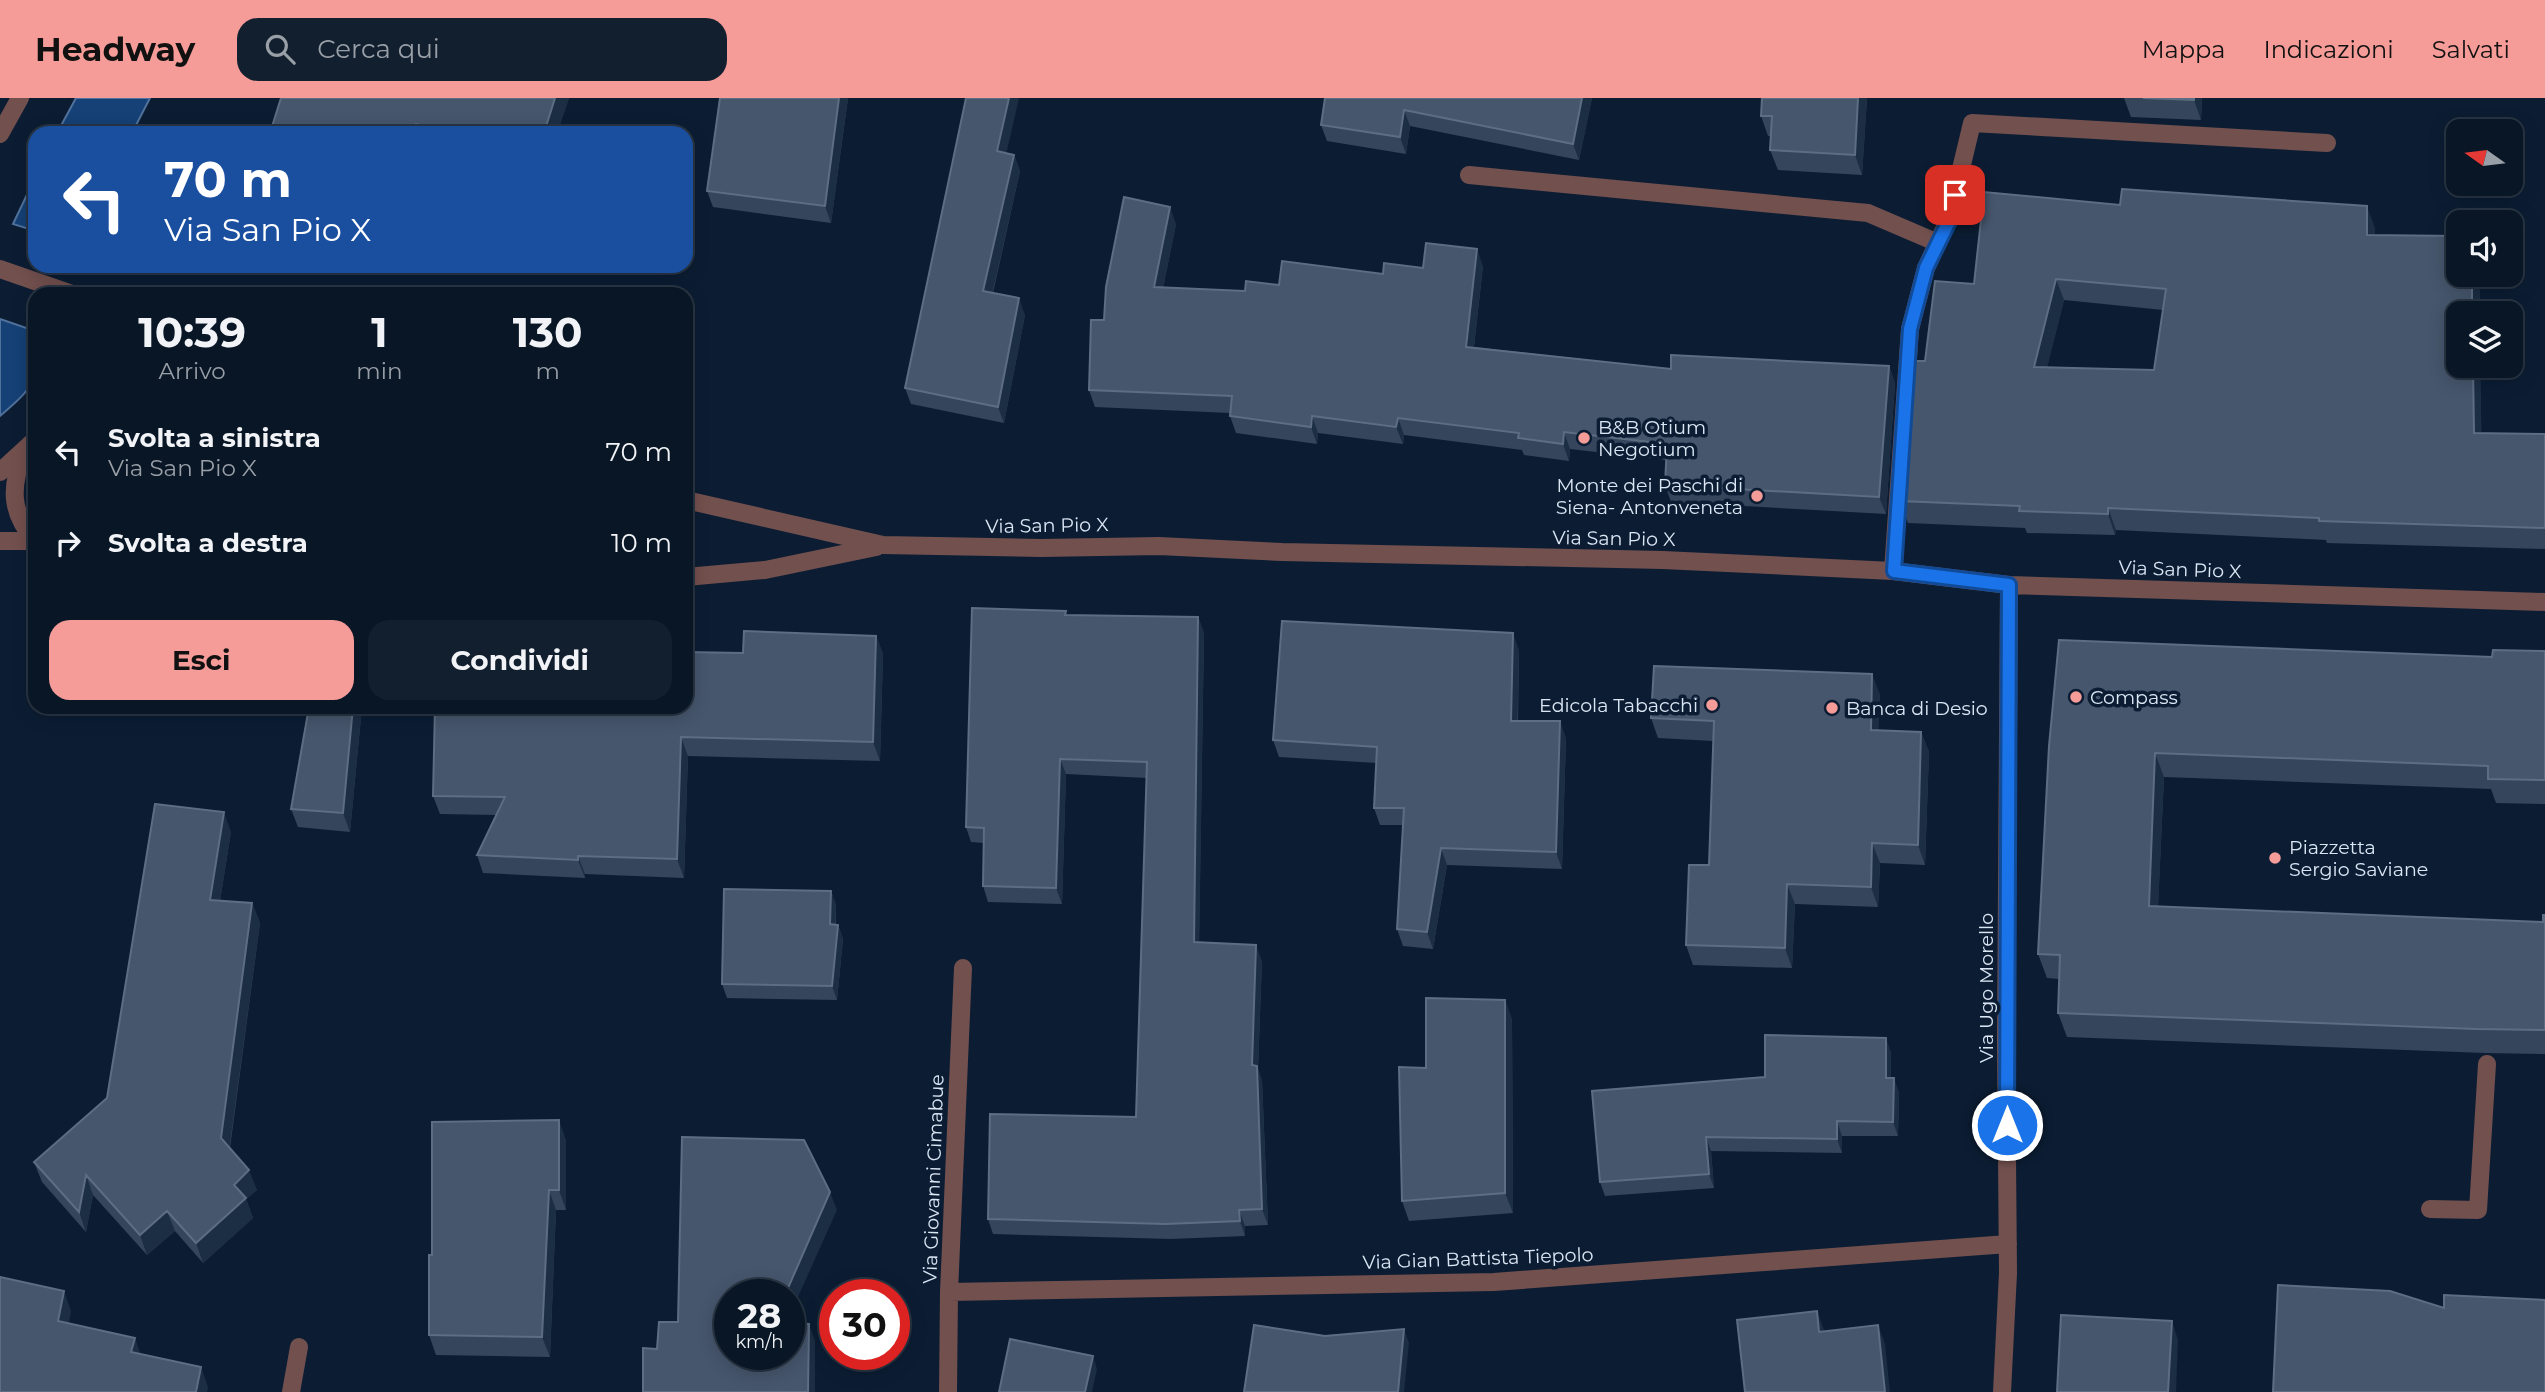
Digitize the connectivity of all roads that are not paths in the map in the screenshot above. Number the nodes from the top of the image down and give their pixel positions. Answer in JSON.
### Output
{"nodes":[{"id":1,"x":20,"y":98,"type":"edge"},
{"id":2,"x":0,"y":134,"type":"edge"},
{"id":3,"x":2327,"y":143,"type":"dead end"},
{"id":4,"x":1469,"y":176,"type":"dead end"},
{"id":5,"x":1938,"y":243,"type":"junction"},
{"id":6,"x":0,"y":269,"type":"edge"},
{"id":7,"x":52,"y":287,"type":"edge"},
{"id":8,"x":28,"y":447,"type":"edge"},
{"id":9,"x":28,"y":448,"type":"edge"},
{"id":10,"x":0,"y":472,"type":"edge"},
{"id":11,"x":693,"y":502,"type":"edge"},
{"id":12,"x":28,"y":531,"type":"edge"},
{"id":13,"x":0,"y":541,"type":"edge"},
{"id":14,"x":28,"y":541,"type":"edge"},
{"id":15,"x":883,"y":545,"type":"junction"},
{"id":16,"x":1894,"y":571,"type":"junction"},
{"id":17,"x":693,"y":576,"type":"edge"},
{"id":18,"x":2009,"y":585,"type":"junction"},
{"id":19,"x":2545,"y":602,"type":"edge"},
{"id":20,"x":962,"y":968,"type":"dead end"},
{"id":21,"x":2487,"y":1064,"type":"edge"},
{"id":22,"x":2430,"y":1209,"type":"dead end"},
{"id":23,"x":2008,"y":1244,"type":"junction"},
{"id":24,"x":949,"y":1292,"type":"junction"},
{"id":25,"x":299,"y":1347,"type":"dead end"},
{"id":26,"x":290,"y":1392,"type":"edge"},
{"id":27,"x":948,"y":1392,"type":"edge"},
{"id":28,"x":2002,"y":1392,"type":"edge"}],
"edges":[{"from":1,"to":2,"type":"street"},
{"from":3,"to":5,"type":"street"},
{"from":4,"to":5,"type":"street"},
{"from":5,"to":16,"type":"street"},
{"from":6,"to":7,"type":"street"},
{"from":8,"to":10,"type":"street"},
{"from":9,"to":12,"type":"street"},
{"from":11,"to":15,"type":"street","name":"Via San Pio X"},
{"from":13,"to":14,"type":"street"},
{"from":15,"to":16,"type":"street","name":"Via San Pio X"},
{"from":15,"to":17,"type":"street"},
{"from":16,"to":18,"type":"street","name":"Via San Pio X"},
{"from":18,"to":19,"type":"street","name":"Via San Pio X"},
{"from":18,"to":23,"type":"street","name":"Via Ugo Morello"},
{"from":20,"to":24,"type":"street","name":"Via Giovanni Cimabue"},
{"from":21,"to":22,"type":"street"},
{"from":23,"to":24,"type":"street","name":"Via Gian Battista Tiepolo"},
{"from":23,"to":28,"type":"street","name":"Via Ugo Morello"},
{"from":24,"to":27,"type":"street","name":"Via Giovanni Cimabue"},
{"from":25,"to":26,"type":"street"}]}
